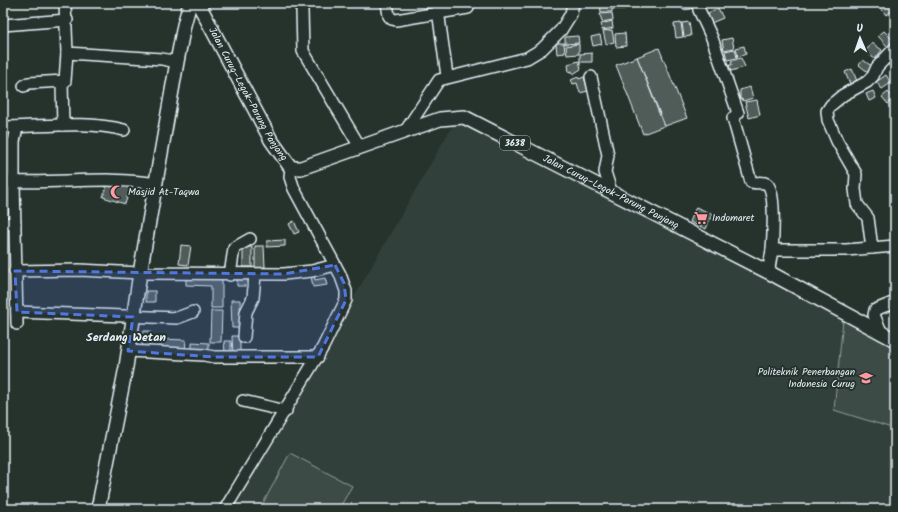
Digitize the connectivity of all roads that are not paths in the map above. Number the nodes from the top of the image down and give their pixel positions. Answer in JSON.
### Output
{"nodes":[{"id":1,"x":65,"y":3,"type":"edge"},
{"id":2,"x":190,"y":3,"type":"edge"},
{"id":3,"x":198,"y":3,"type":"edge"},
{"id":4,"x":299,"y":3,"type":"edge"},
{"id":5,"x":387,"y":3,"type":"edge"},
{"id":6,"x":573,"y":3,"type":"edge"},
{"id":7,"x":698,"y":3,"type":"edge"},
{"id":8,"x":438,"y":8,"type":"edge"},
{"id":9,"x":468,"y":8,"type":"dead end"},
{"id":10,"x":67,"y":20,"type":"junction"},
{"id":11,"x":3,"y":24,"type":"edge"},
{"id":12,"x":894,"y":52,"type":"edge"},
{"id":13,"x":67,"y":53,"type":"junction"},
{"id":14,"x":177,"y":62,"type":"junction"},
{"id":15,"x":447,"y":76,"type":"junction"},
{"id":16,"x":591,"y":77,"type":"dead end"},
{"id":17,"x":62,"y":83,"type":"junction"},
{"id":18,"x":24,"y":86,"type":"dead end"},
{"id":19,"x":63,"y":125,"type":"junction"},
{"id":20,"x":3,"y":127,"type":"edge"},
{"id":21,"x":17,"y":127,"type":"junction"},
{"id":22,"x":124,"y":130,"type":"dead end"},
{"id":23,"x":406,"y":130,"type":"junction"},
{"id":24,"x":360,"y":147,"type":"junction"},
{"id":25,"x":291,"y":168,"type":"junction"},
{"id":26,"x":9,"y":181,"type":"edge"},
{"id":27,"x":156,"y":184,"type":"junction"},
{"id":28,"x":611,"y":191,"type":"junction"},
{"id":29,"x":15,"y":223,"type":"junction"},
{"id":30,"x":3,"y":224,"type":"edge"},
{"id":31,"x":250,"y":239,"type":"dead end"},
{"id":32,"x":895,"y":246,"type":"edge"},
{"id":33,"x":872,"y":248,"type":"junction"},
{"id":34,"x":772,"y":250,"type":"junction"},
{"id":35,"x":335,"y":265,"type":"junction"},
{"id":36,"x":15,"y":271,"type":"junction"},
{"id":37,"x":140,"y":273,"type":"junction"},
{"id":38,"x":255,"y":274,"type":"junction"},
{"id":39,"x":772,"y":274,"type":"junction"},
{"id":40,"x":230,"y":275,"type":"junction"},
{"id":41,"x":895,"y":302,"type":"edge"},
{"id":42,"x":17,"y":312,"type":"junction"},
{"id":43,"x":193,"y":312,"type":"dead end"},
{"id":44,"x":133,"y":317,"type":"junction"},
{"id":45,"x":17,"y":324,"type":"dead end"},
{"id":46,"x":882,"y":334,"type":"junction"},
{"id":47,"x":244,"y":336,"type":"dead end"},
{"id":48,"x":895,"y":340,"type":"edge"},
{"id":49,"x":128,"y":351,"type":"junction"},
{"id":50,"x":318,"y":356,"type":"junction"},
{"id":51,"x":243,"y":401,"type":"dead end"},
{"id":52,"x":286,"y":411,"type":"junction"},
{"id":53,"x":98,"y":509,"type":"edge"},
{"id":54,"x":225,"y":509,"type":"edge"}],
"edges":[{"from":1,"to":10,"type":"street"},
{"from":2,"to":14,"type":"main road"},
{"from":3,"to":25,"type":"main road","name":"Jalan Curug–Legok–Parung Panjang"},
{"from":4,"to":24,"type":"street"},
{"from":5,"to":8,"type":"street"},
{"from":6,"to":15,"type":"street"},
{"from":7,"to":34,"type":"street"},
{"from":8,"to":9,"type":"street"},
{"from":8,"to":15,"type":"street"},
{"from":10,"to":11,"type":"street"},
{"from":10,"to":13,"type":"street"},
{"from":12,"to":33,"type":"street"},
{"from":13,"to":14,"type":"street"},
{"from":13,"to":17,"type":"street"},
{"from":14,"to":27,"type":"main road"},
{"from":15,"to":23,"type":"street"},
{"from":16,"to":28,"type":"street"},
{"from":17,"to":18,"type":"street"},
{"from":17,"to":19,"type":"street"},
{"from":19,"to":21,"type":"street"},
{"from":19,"to":22,"type":"street"},
{"from":20,"to":21,"type":"street"},
{"from":21,"to":26,"type":"street"},
{"from":23,"to":24,"type":"main road","name":"Jalan Curug–Legok–Parung Panjang","number":"3638"},
{"from":23,"to":28,"type":"main road","name":"Jalan Curug–Legok–Parung Panjang","number":"3638"},
{"from":24,"to":25,"type":"main road","name":"Jalan Curug–Legok–Parung Panjang","number":"3638"},
{"from":25,"to":35,"type":"street"},
{"from":26,"to":27,"type":"street"},
{"from":26,"to":29,"type":"street"},
{"from":27,"to":37,"type":"main road"},
{"from":28,"to":39,"type":"main road","name":"Jalan Curug–Legok–Parung Panjang","number":"3638"},
{"from":29,"to":30,"type":"street"},
{"from":29,"to":36,"type":"street"},
{"from":31,"to":40,"type":"street"},
{"from":32,"to":33,"type":"street"},
{"from":33,"to":34,"type":"street"},
{"from":34,"to":39,"type":"street"},
{"from":35,"to":38,"type":"street"},
{"from":35,"to":50,"type":"street"},
{"from":36,"to":37,"type":"street"},
{"from":36,"to":42,"type":"street"},
{"from":37,"to":40,"type":"street"},
{"from":37,"to":44,"type":"main road"},
{"from":38,"to":40,"type":"street"},
{"from":38,"to":47,"type":"street"},
{"from":39,"to":46,"type":"main road","name":"Jalan Curug–Legok–Parung Panjang","number":"3638"},
{"from":41,"to":46,"type":"street"},
{"from":42,"to":44,"type":"street"},
{"from":42,"to":45,"type":"street"},
{"from":43,"to":44,"type":"street"},
{"from":44,"to":49,"type":"main road"},
{"from":46,"to":48,"type":"main road","name":"Jalan Curug–Legok–Parung Panjang","number":"3638"},
{"from":49,"to":50,"type":"street"},
{"from":49,"to":53,"type":"main road"},
{"from":50,"to":52,"type":"street"},
{"from":51,"to":52,"type":"street"},
{"from":52,"to":54,"type":"street"}]}
